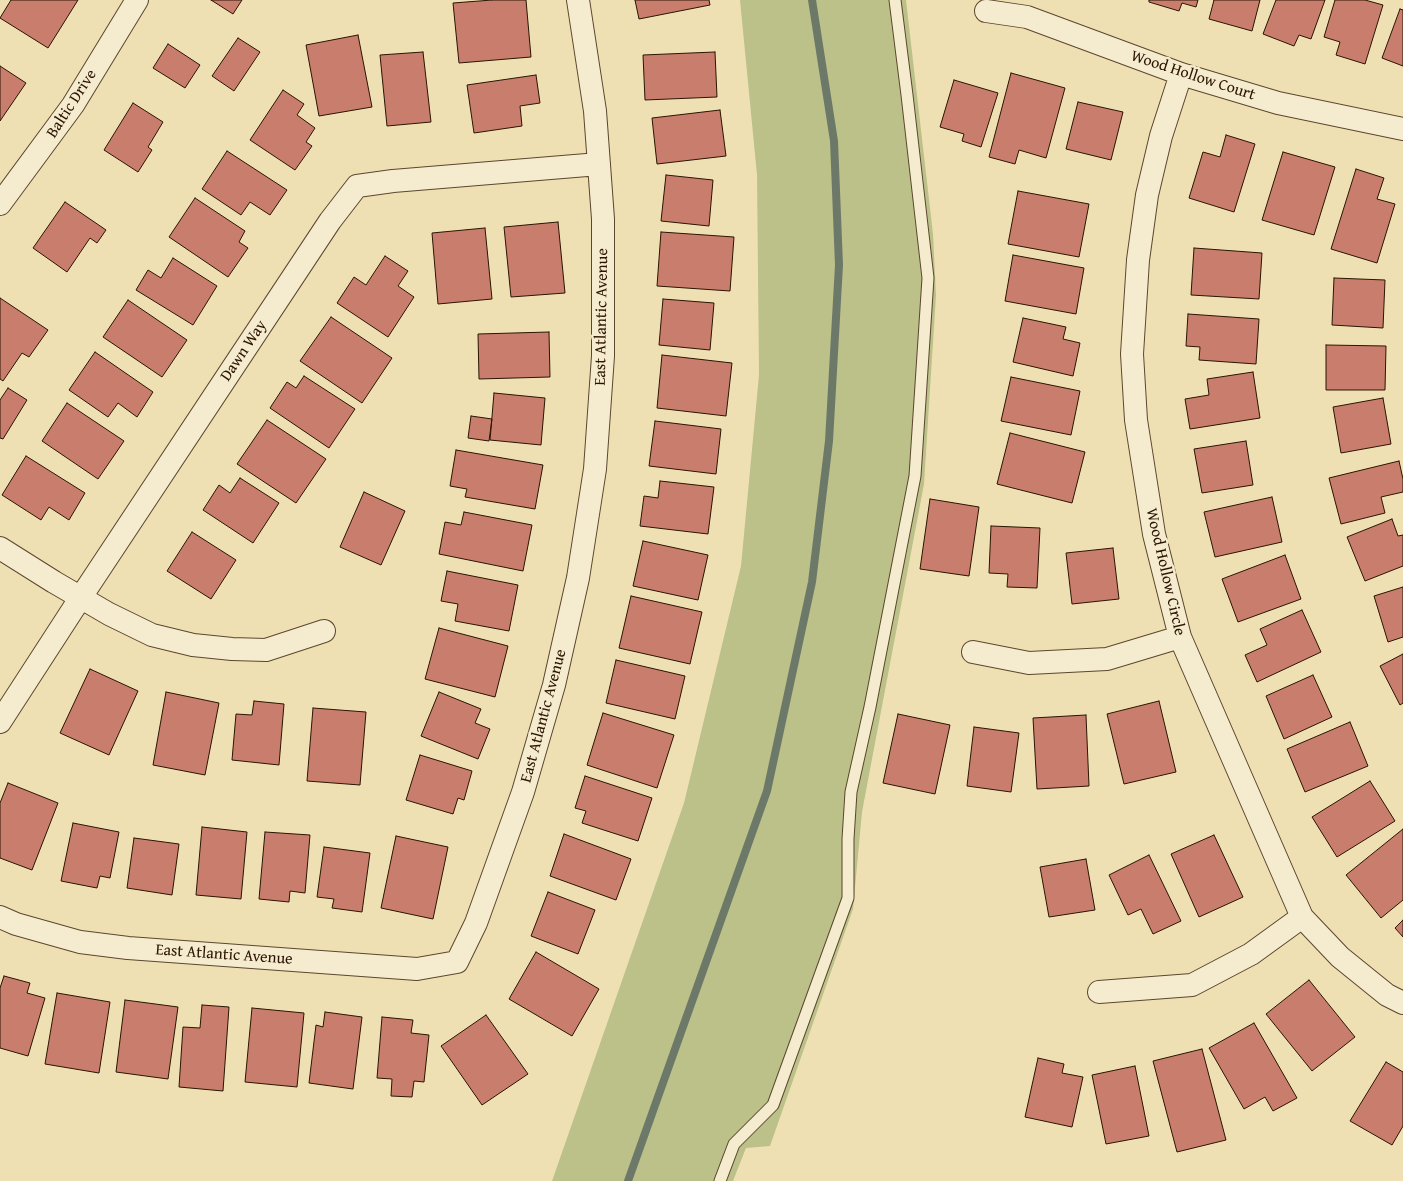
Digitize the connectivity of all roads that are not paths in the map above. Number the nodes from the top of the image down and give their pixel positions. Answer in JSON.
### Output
{"nodes":[{"id":1,"x":137,"y":0,"type":"edge"},
{"id":2,"x":578,"y":0,"type":"edge"},
{"id":3,"x":895,"y":0,"type":"edge"},
{"id":4,"x":986,"y":11,"type":"dead end"},
{"id":5,"x":1181,"y":74,"type":"junction"},
{"id":6,"x":1403,"y":129,"type":"edge"},
{"id":7,"x":599,"y":164,"type":"junction"},
{"id":8,"x":0,"y":204,"type":"edge"},
{"id":9,"x":0,"y":548,"type":"edge"},
{"id":10,"x":81,"y":598,"type":"junction"},
{"id":11,"x":324,"y":631,"type":"dead end"},
{"id":12,"x":1180,"y":637,"type":"junction"},
{"id":13,"x":972,"y":652,"type":"dead end"},
{"id":14,"x":0,"y":722,"type":"edge"},
{"id":15,"x":0,"y":917,"type":"edge"},
{"id":16,"x":1302,"y":917,"type":"junction"},
{"id":17,"x":1099,"y":992,"type":"dead end"},
{"id":18,"x":1403,"y":1003,"type":"edge"},
{"id":19,"x":720,"y":1181,"type":"edge"}],
"edges":[{"from":1,"to":8,"type":"street","name":"Baltic Drive"},
{"from":2,"to":7,"type":"street","name":"East Atlantic Avenue"},
{"from":3,"to":19,"type":"lane"},
{"from":4,"to":5,"type":"street","name":"Wood Hollow Court"},
{"from":5,"to":6,"type":"street","name":"Wood Hollow Court"},
{"from":5,"to":12,"type":"street","name":"Wood Hollow Circle"},
{"from":7,"to":10,"type":"street","name":"Dawn Way"},
{"from":7,"to":15,"type":"street","name":"East Atlantic Avenue"},
{"from":9,"to":10,"type":"street"},
{"from":10,"to":11,"type":"street"},
{"from":10,"to":14,"type":"street","name":"Dawn Way"},
{"from":12,"to":13,"type":"street"},
{"from":12,"to":16,"type":"street","name":"Wood Hollow Circle"},
{"from":16,"to":17,"type":"street"},
{"from":16,"to":18,"type":"street","name":"Wood Hollow Circle"}]}
